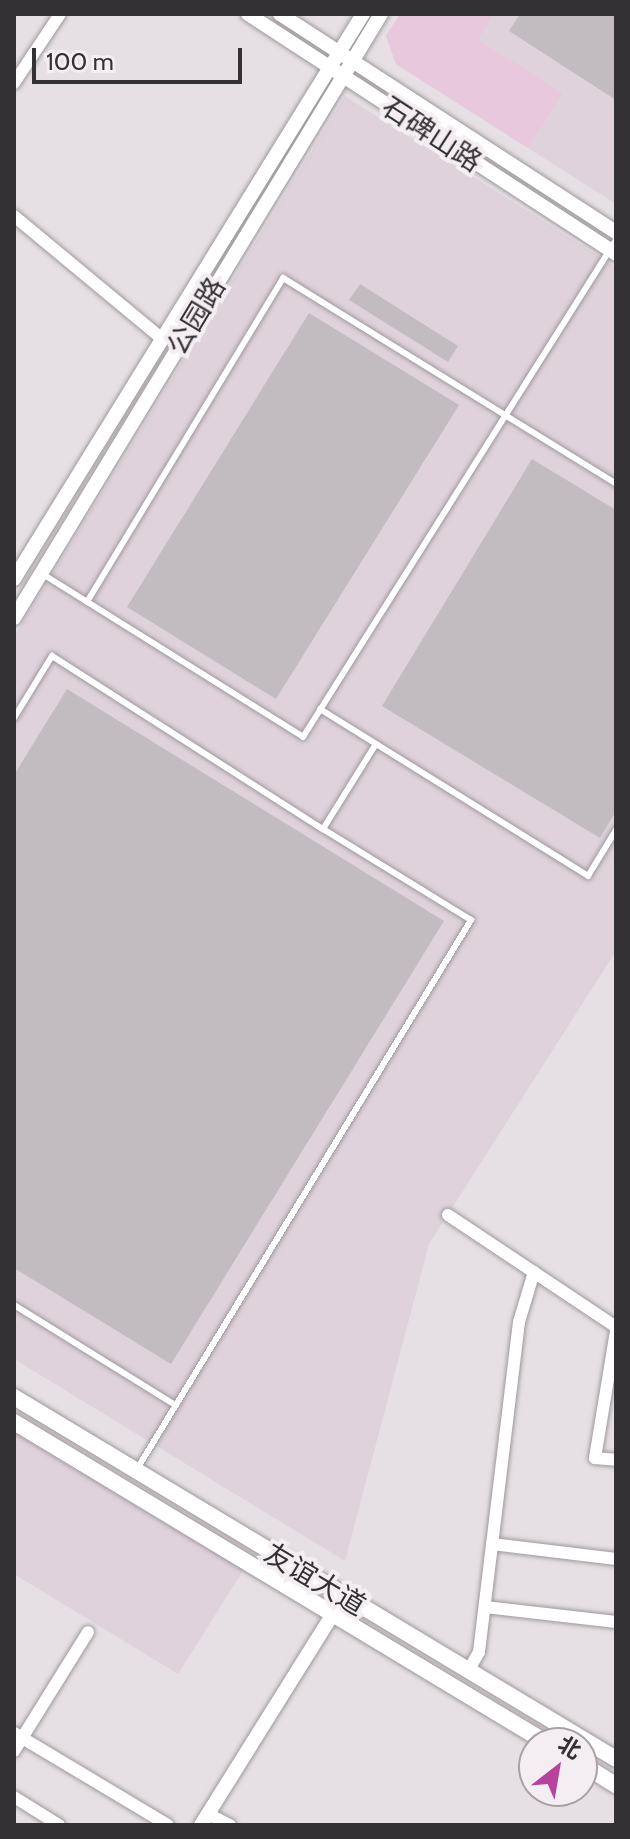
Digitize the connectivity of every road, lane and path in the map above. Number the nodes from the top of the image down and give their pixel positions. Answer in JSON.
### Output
{"nodes":[{"id":1,"x":60,"y":14,"type":"edge"},
{"id":2,"x":248,"y":14,"type":"edge"},
{"id":3,"x":280,"y":14,"type":"edge"},
{"id":4,"x":363,"y":14,"type":"edge"},
{"id":5,"x":381,"y":14,"type":"edge"},
{"id":6,"x":14,"y":56,"type":"edge"},
{"id":7,"x":346,"y":56,"type":"junction"},
{"id":8,"x":27,"y":64,"type":"junction"},
{"id":9,"x":336,"y":72,"type":"junction"},
{"id":10,"x":14,"y":83,"type":"edge"},
{"id":11,"x":14,"y":216,"type":"edge"},
{"id":12,"x":616,"y":232,"type":"edge"},
{"id":13,"x":614,"y":248,"type":"edge"},
{"id":14,"x":162,"y":339,"type":"junction"},
{"id":15,"x":506,"y":415,"type":"junction"},
{"id":16,"x":616,"y":484,"type":"edge"},
{"id":17,"x":41,"y":573,"type":"junction"},
{"id":18,"x":14,"y":579,"type":"edge"},
{"id":19,"x":87,"y":602,"type":"junction"},
{"id":20,"x":14,"y":618,"type":"edge"},
{"id":21,"x":320,"y":709,"type":"junction"},
{"id":22,"x":14,"y":718,"type":"edge"},
{"id":23,"x":376,"y":744,"type":"junction"},
{"id":24,"x":323,"y":829,"type":"junction"},
{"id":25,"x":616,"y":830,"type":"edge"},
{"id":26,"x":448,"y":1215,"type":"dead end"},
{"id":27,"x":534,"y":1272,"type":"junction"},
{"id":28,"x":14,"y":1305,"type":"edge"},
{"id":29,"x":616,"y":1329,"type":"edge"},
{"id":30,"x":14,"y":1397,"type":"edge"},
{"id":31,"x":175,"y":1405,"type":"junction"},
{"id":32,"x":14,"y":1422,"type":"edge"},
{"id":33,"x":616,"y":1460,"type":"edge"},
{"id":34,"x":136,"y":1471,"type":"junction"},
{"id":35,"x":492,"y":1544,"type":"junction"},
{"id":36,"x":616,"y":1559,"type":"edge"},
{"id":37,"x":485,"y":1607,"type":"junction"},
{"id":38,"x":333,"y":1614,"type":"junction"},
{"id":39,"x":616,"y":1622,"type":"edge"},
{"id":40,"x":88,"y":1632,"type":"dead end"},
{"id":41,"x":468,"y":1671,"type":"junction"},
{"id":42,"x":520,"y":1727,"type":"edge"},
{"id":43,"x":18,"y":1735,"type":"edge"},
{"id":44,"x":14,"y":1751,"type":"edge"},
{"id":45,"x":616,"y":1759,"type":"edge"},
{"id":46,"x":598,"y":1774,"type":"edge"},
{"id":47,"x":616,"y":1785,"type":"edge"},
{"id":48,"x":14,"y":1797,"type":"edge"},
{"id":49,"x":205,"y":1820,"type":"edge"},
{"id":50,"x":59,"y":1825,"type":"edge"},
{"id":51,"x":168,"y":1825,"type":"edge"},
{"id":52,"x":230,"y":1825,"type":"edge"}],
"edges":[{"from":1,"to":8,"type":"street"},
{"from":2,"to":9,"type":"street","name":"石碑山路"},
{"from":3,"to":7,"type":"street"},
{"from":4,"to":7,"type":"street"},
{"from":5,"to":7,"type":"street"},
{"from":6,"to":8,"type":"street"},
{"from":7,"to":9,"type":"street"},
{"from":7,"to":12,"type":"street"},
{"from":8,"to":10,"type":"street"},
{"from":9,"to":13,"type":"street","name":"石碑山路"},
{"from":9,"to":14,"type":"street"},
{"from":9,"to":17,"type":"street","name":"公园路"},
{"from":11,"to":14,"type":"street"},
{"from":13,"to":15,"type":"lane"},
{"from":14,"to":18,"type":"street"},
{"from":15,"to":16,"type":"lane"},
{"from":15,"to":19,"type":"lane"},
{"from":15,"to":21,"type":"lane"},
{"from":17,"to":19,"type":"lane"},
{"from":17,"to":20,"type":"street","name":"公园路"},
{"from":19,"to":21,"type":"lane"},
{"from":21,"to":23,"type":"lane"},
{"from":22,"to":24,"type":"lane"},
{"from":23,"to":24,"type":"lane"},
{"from":23,"to":25,"type":"lane"},
{"from":24,"to":31,"type":"lane"},
{"from":26,"to":27,"type":"street"},
{"from":27,"to":29,"type":"street"},
{"from":27,"to":35,"type":"street"},
{"from":28,"to":31,"type":"lane"},
{"from":29,"to":33,"type":"street"},
{"from":30,"to":34,"type":"main road","name":"友谊大道"},
{"from":31,"to":34,"type":"lane"},
{"from":32,"to":38,"type":"main road","name":"友谊大道"},
{"from":34,"to":41,"type":"main road","name":"友谊大道"},
{"from":35,"to":36,"type":"street"},
{"from":35,"to":37,"type":"street"},
{"from":37,"to":39,"type":"street"},
{"from":37,"to":41,"type":"street"},
{"from":38,"to":42,"type":"main road","name":"友谊大道"},
{"from":38,"to":49,"type":"street"},
{"from":40,"to":43,"type":"street"},
{"from":41,"to":45,"type":"main road","name":"友谊大道"},
{"from":43,"to":44,"type":"street"},
{"from":43,"to":51,"type":"street"},
{"from":46,"to":47,"type":"main road"},
{"from":48,"to":50,"type":"street"},
{"from":49,"to":52,"type":"street"}]}
